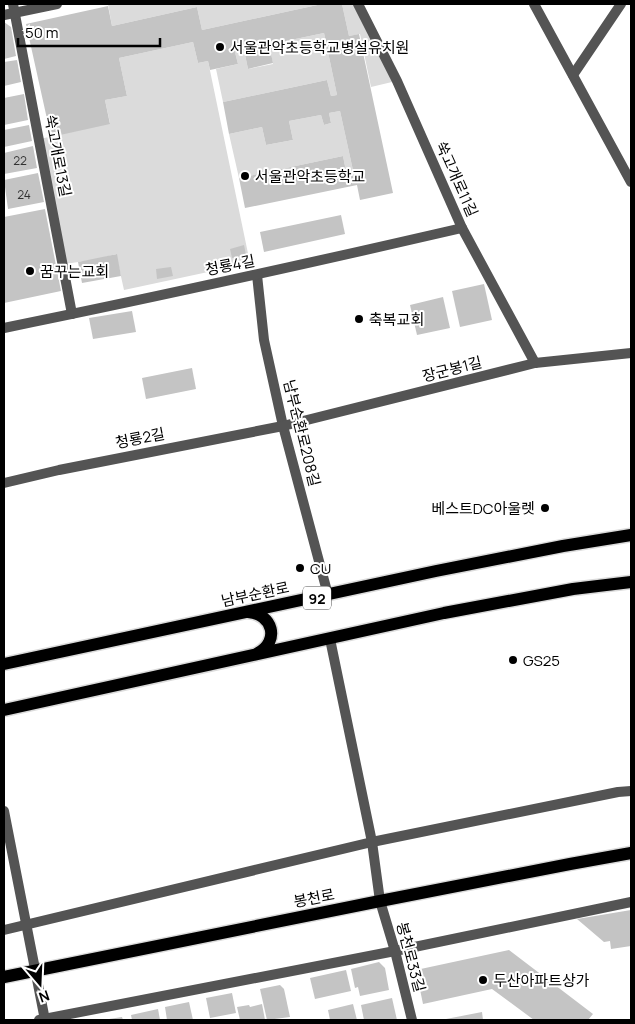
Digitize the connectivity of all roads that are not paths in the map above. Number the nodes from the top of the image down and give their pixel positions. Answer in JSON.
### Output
{"nodes":[{"id":1,"x":57,"y":4,"type":"edge"},
{"id":2,"x":358,"y":4,"type":"edge"},
{"id":3,"x":534,"y":4,"type":"edge"},
{"id":4,"x":621,"y":4,"type":"edge"},
{"id":5,"x":14,"y":8,"type":"edge"},
{"id":6,"x":4,"y":15,"type":"edge"},
{"id":7,"x":574,"y":75,"type":"junction"},
{"id":8,"x":631,"y":182,"type":"edge"},
{"id":9,"x":462,"y":228,"type":"junction"},
{"id":10,"x":257,"y":275,"type":"junction"},
{"id":11,"x":72,"y":314,"type":"junction"},
{"id":12,"x":4,"y":328,"type":"edge"},
{"id":13,"x":631,"y":353,"type":"edge"},
{"id":14,"x":535,"y":364,"type":"junction"},
{"id":15,"x":283,"y":426,"type":"junction"},
{"id":16,"x":4,"y":483,"type":"edge"},
{"id":17,"x":631,"y":535,"type":"edge"},
{"id":18,"x":631,"y":582,"type":"edge"},
{"id":19,"x":328,"y":595,"type":"junction"},
{"id":20,"x":248,"y":612,"type":"junction"},
{"id":21,"x":330,"y":639,"type":"junction"},
{"id":22,"x":253,"y":655,"type":"junction"},
{"id":23,"x":4,"y":664,"type":"edge"},
{"id":24,"x":4,"y":710,"type":"edge"},
{"id":25,"x":631,"y":791,"type":"edge"},
{"id":26,"x":4,"y":811,"type":"edge"},
{"id":27,"x":372,"y":842,"type":"junction"},
{"id":28,"x":631,"y":853,"type":"edge"},
{"id":29,"x":380,"y":901,"type":"junction"},
{"id":30,"x":631,"y":902,"type":"edge"},
{"id":31,"x":25,"y":926,"type":"junction"},
{"id":32,"x":4,"y":930,"type":"edge"},
{"id":33,"x":395,"y":951,"type":"junction"},
{"id":34,"x":36,"y":970,"type":"junction"},
{"id":35,"x":4,"y":977,"type":"edge"},
{"id":36,"x":43,"y":1020,"type":"edge"},
{"id":37,"x":412,"y":1020,"type":"edge"}],
"edges":[{"from":1,"to":5,"type":"street"},
{"from":2,"to":9,"type":"street","name":"쑥고개로11길"},
{"from":3,"to":7,"type":"street"},
{"from":4,"to":7,"type":"street"},
{"from":5,"to":6,"type":"street"},
{"from":5,"to":11,"type":"street","name":"쑥고개로13길"},
{"from":7,"to":8,"type":"street"},
{"from":9,"to":10,"type":"street","name":"청룡4길"},
{"from":9,"to":14,"type":"street","name":"쑥고개로11길"},
{"from":10,"to":11,"type":"street","name":"청룡4길"},
{"from":10,"to":15,"type":"street","name":"남부순환로208길"},
{"from":11,"to":12,"type":"street","name":"청룡4길"},
{"from":13,"to":14,"type":"street","name":"장군봉1길"},
{"from":14,"to":15,"type":"street","name":"장군봉1길"},
{"from":15,"to":16,"type":"street","name":"청룡2길"},
{"from":15,"to":19,"type":"street","name":"남부순환로208길"},
{"from":17,"to":19,"type":"main road","name":"남부순환로","number":"92"},
{"from":18,"to":21,"type":"main road"},
{"from":19,"to":20,"type":"main road","name":"남부순환로","number":"92"},
{"from":20,"to":22,"type":"main road"},
{"from":20,"to":23,"type":"main road","name":"남부순환로","number":"92"},
{"from":21,"to":22,"type":"main road"},
{"from":21,"to":27,"type":"street"},
{"from":22,"to":24,"type":"main road"},
{"from":25,"to":27,"type":"street"},
{"from":26,"to":31,"type":"street"},
{"from":27,"to":29,"type":"street"},
{"from":27,"to":31,"type":"street"},
{"from":28,"to":29,"type":"main road","name":"봉천로"},
{"from":29,"to":33,"type":"street","name":"봉천로33길"},
{"from":29,"to":34,"type":"main road","name":"봉천로"},
{"from":30,"to":33,"type":"street"},
{"from":31,"to":32,"type":"street"},
{"from":31,"to":34,"type":"street"},
{"from":33,"to":36,"type":"street"},
{"from":33,"to":37,"type":"street","name":"봉천로33길"},
{"from":34,"to":35,"type":"main road","name":"봉천로"},
{"from":34,"to":36,"type":"street"}]}
